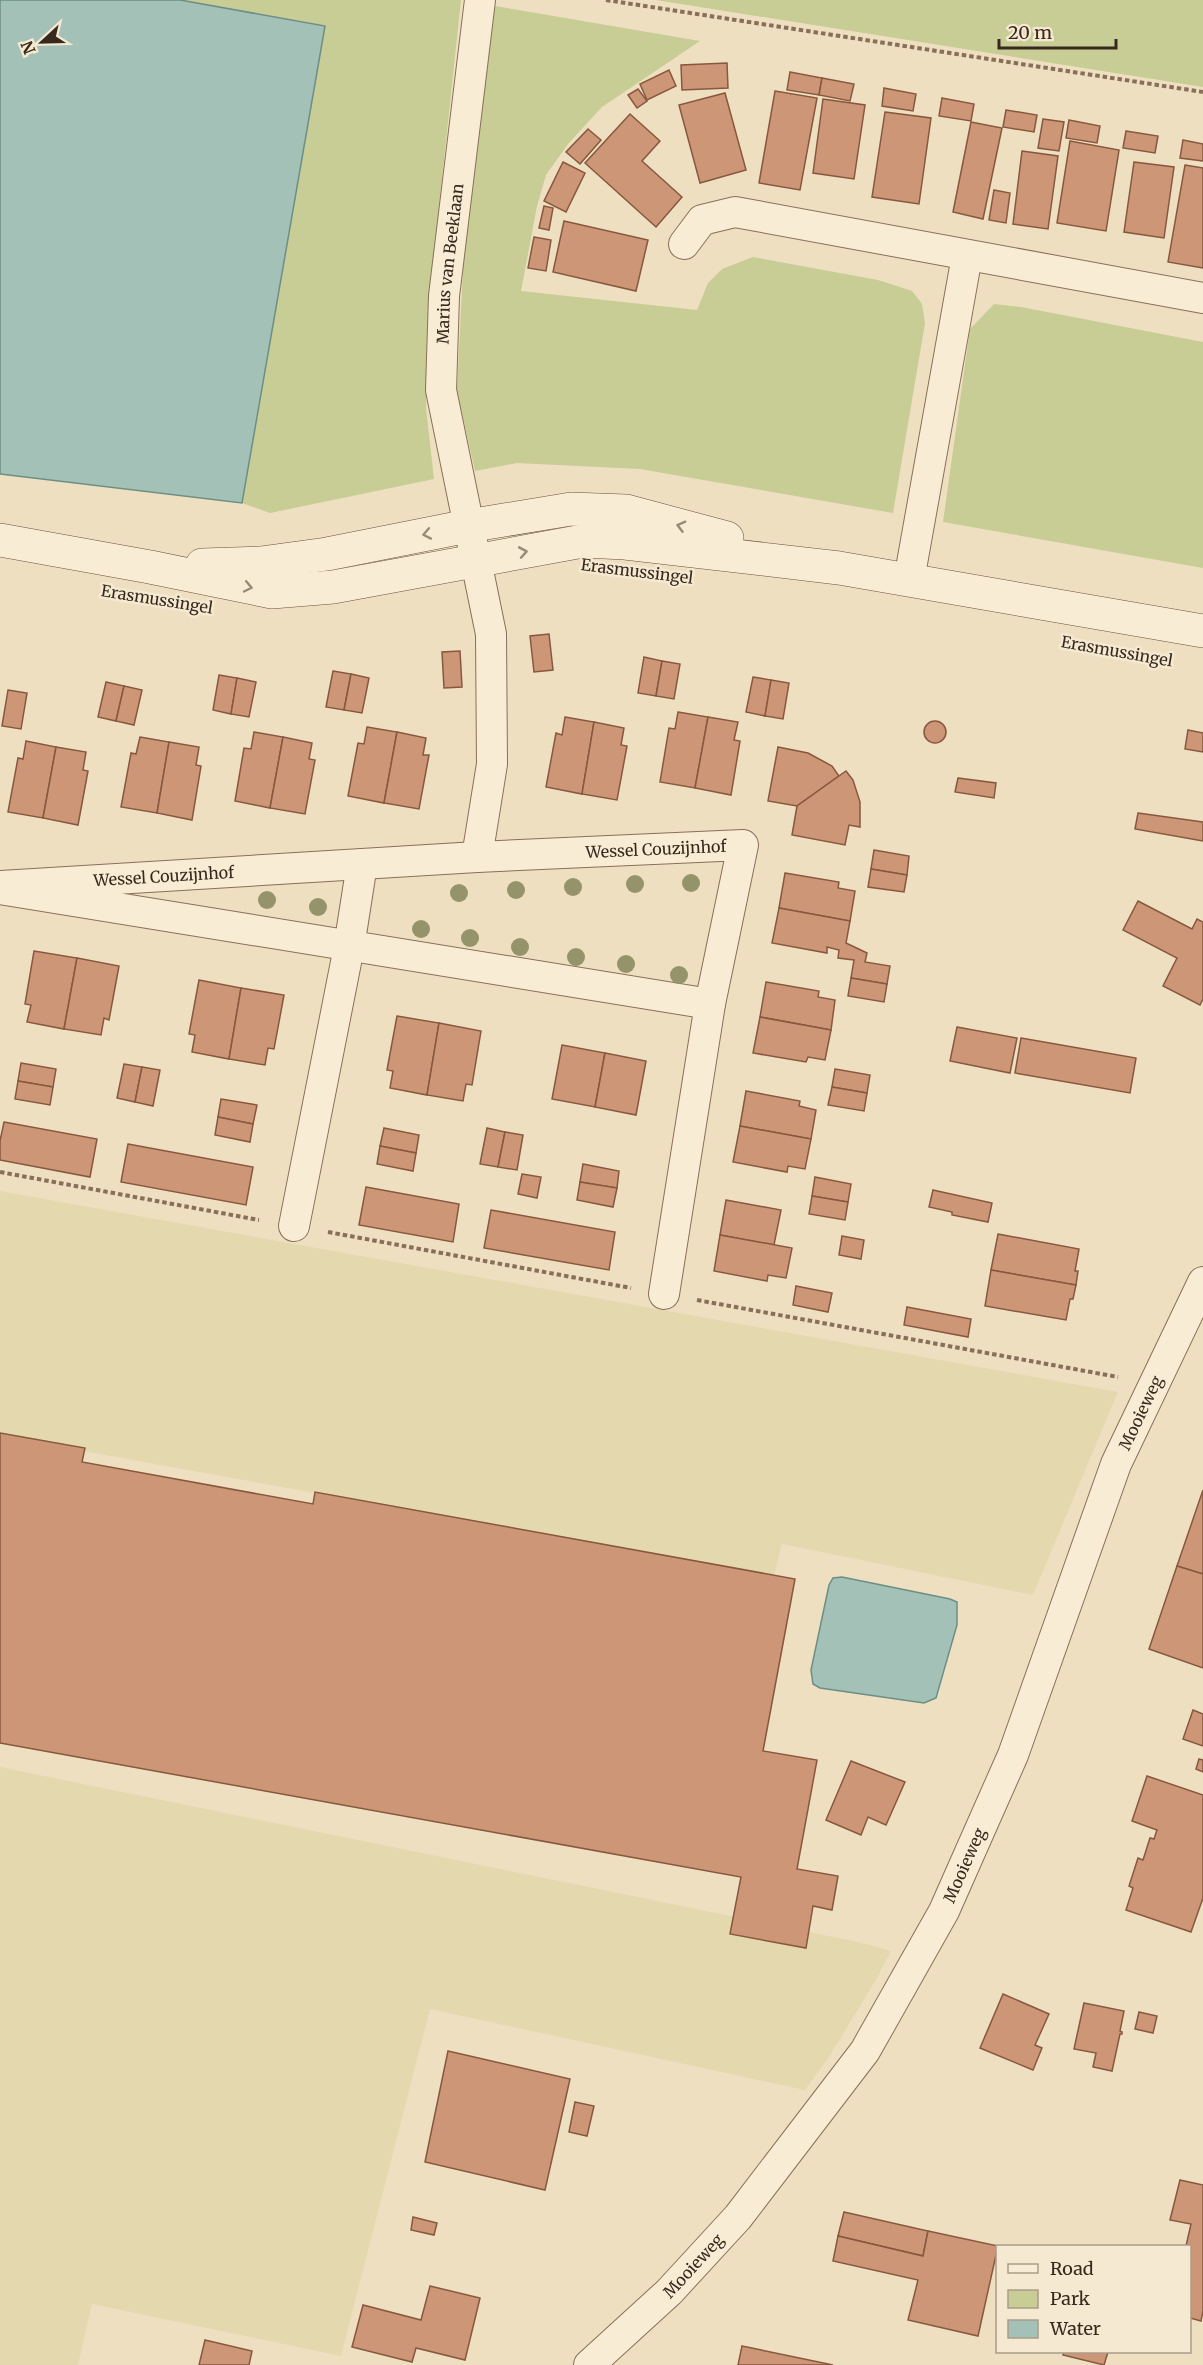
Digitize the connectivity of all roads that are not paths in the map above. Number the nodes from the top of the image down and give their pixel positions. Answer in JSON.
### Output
{"nodes":[{"id":1,"x":478,"y":13,"type":"edge"},
{"id":2,"x":684,"y":244,"type":"dead end"},
{"id":3,"x":967,"y":256,"type":"junction"},
{"id":4,"x":1203,"y":298,"type":"edge"},
{"id":5,"x":468,"y":526,"type":"junction"},
{"id":6,"x":0,"y":540,"type":"edge"},
{"id":7,"x":475,"y":560,"type":"junction"},
{"id":8,"x":150,"y":567,"type":"junction"},
{"id":9,"x":839,"y":568,"type":"junction"},
{"id":10,"x":909,"y":580,"type":"junction"},
{"id":11,"x":1203,"y":631,"type":"edge"},
{"id":12,"x":477,"y":857,"type":"junction"},
{"id":13,"x":362,"y":864,"type":"junction"},
{"id":14,"x":0,"y":888,"type":"edge"},
{"id":15,"x":349,"y":947,"type":"junction"},
{"id":16,"x":710,"y":1004,"type":"junction"},
{"id":17,"x":294,"y":1226,"type":"road end"},
{"id":18,"x":1203,"y":1282,"type":"edge"},
{"id":19,"x":664,"y":1294,"type":"road end"},
{"id":20,"x":589,"y":2365,"type":"edge"}],
"edges":[{"from":1,"to":5,"type":"street","name":"Marius van Beeklaan"},
{"from":2,"to":3,"type":"street"},
{"from":3,"to":4,"type":"street"},
{"from":3,"to":10,"type":"street"},
{"from":5,"to":7,"type":"street"},
{"from":5,"to":8,"type":"street","name":"Erasmussingel","one_way":true},
{"from":9,"to":5,"type":"street","name":"Erasmussingel","one_way":true},
{"from":6,"to":8,"type":"street","name":"Erasmussingel"},
{"from":8,"to":7,"type":"street","name":"Erasmussingel","one_way":true},
{"from":7,"to":9,"type":"street","name":"Erasmussingel","one_way":true},
{"from":7,"to":12,"type":"street"},
{"from":9,"to":10,"type":"street","name":"Erasmussingel"},
{"from":10,"to":11,"type":"street","name":"Erasmussingel"},
{"from":12,"to":13,"type":"street","name":"Wessel Couzijnhof"},
{"from":12,"to":16,"type":"street","name":"Wessel Couzijnhof"},
{"from":13,"to":14,"type":"street","name":"Wessel Couzijnhof"},
{"from":13,"to":15,"type":"street"},
{"from":14,"to":15,"type":"street","name":"Wessel Couzijnhof"},
{"from":15,"to":16,"type":"street","name":"Wessel Couzijnhof"},
{"from":15,"to":17,"type":"street"},
{"from":16,"to":19,"type":"street","name":"Wessel Couzijnhof"},
{"from":18,"to":20,"type":"street","name":"Mooieweg"}]}
